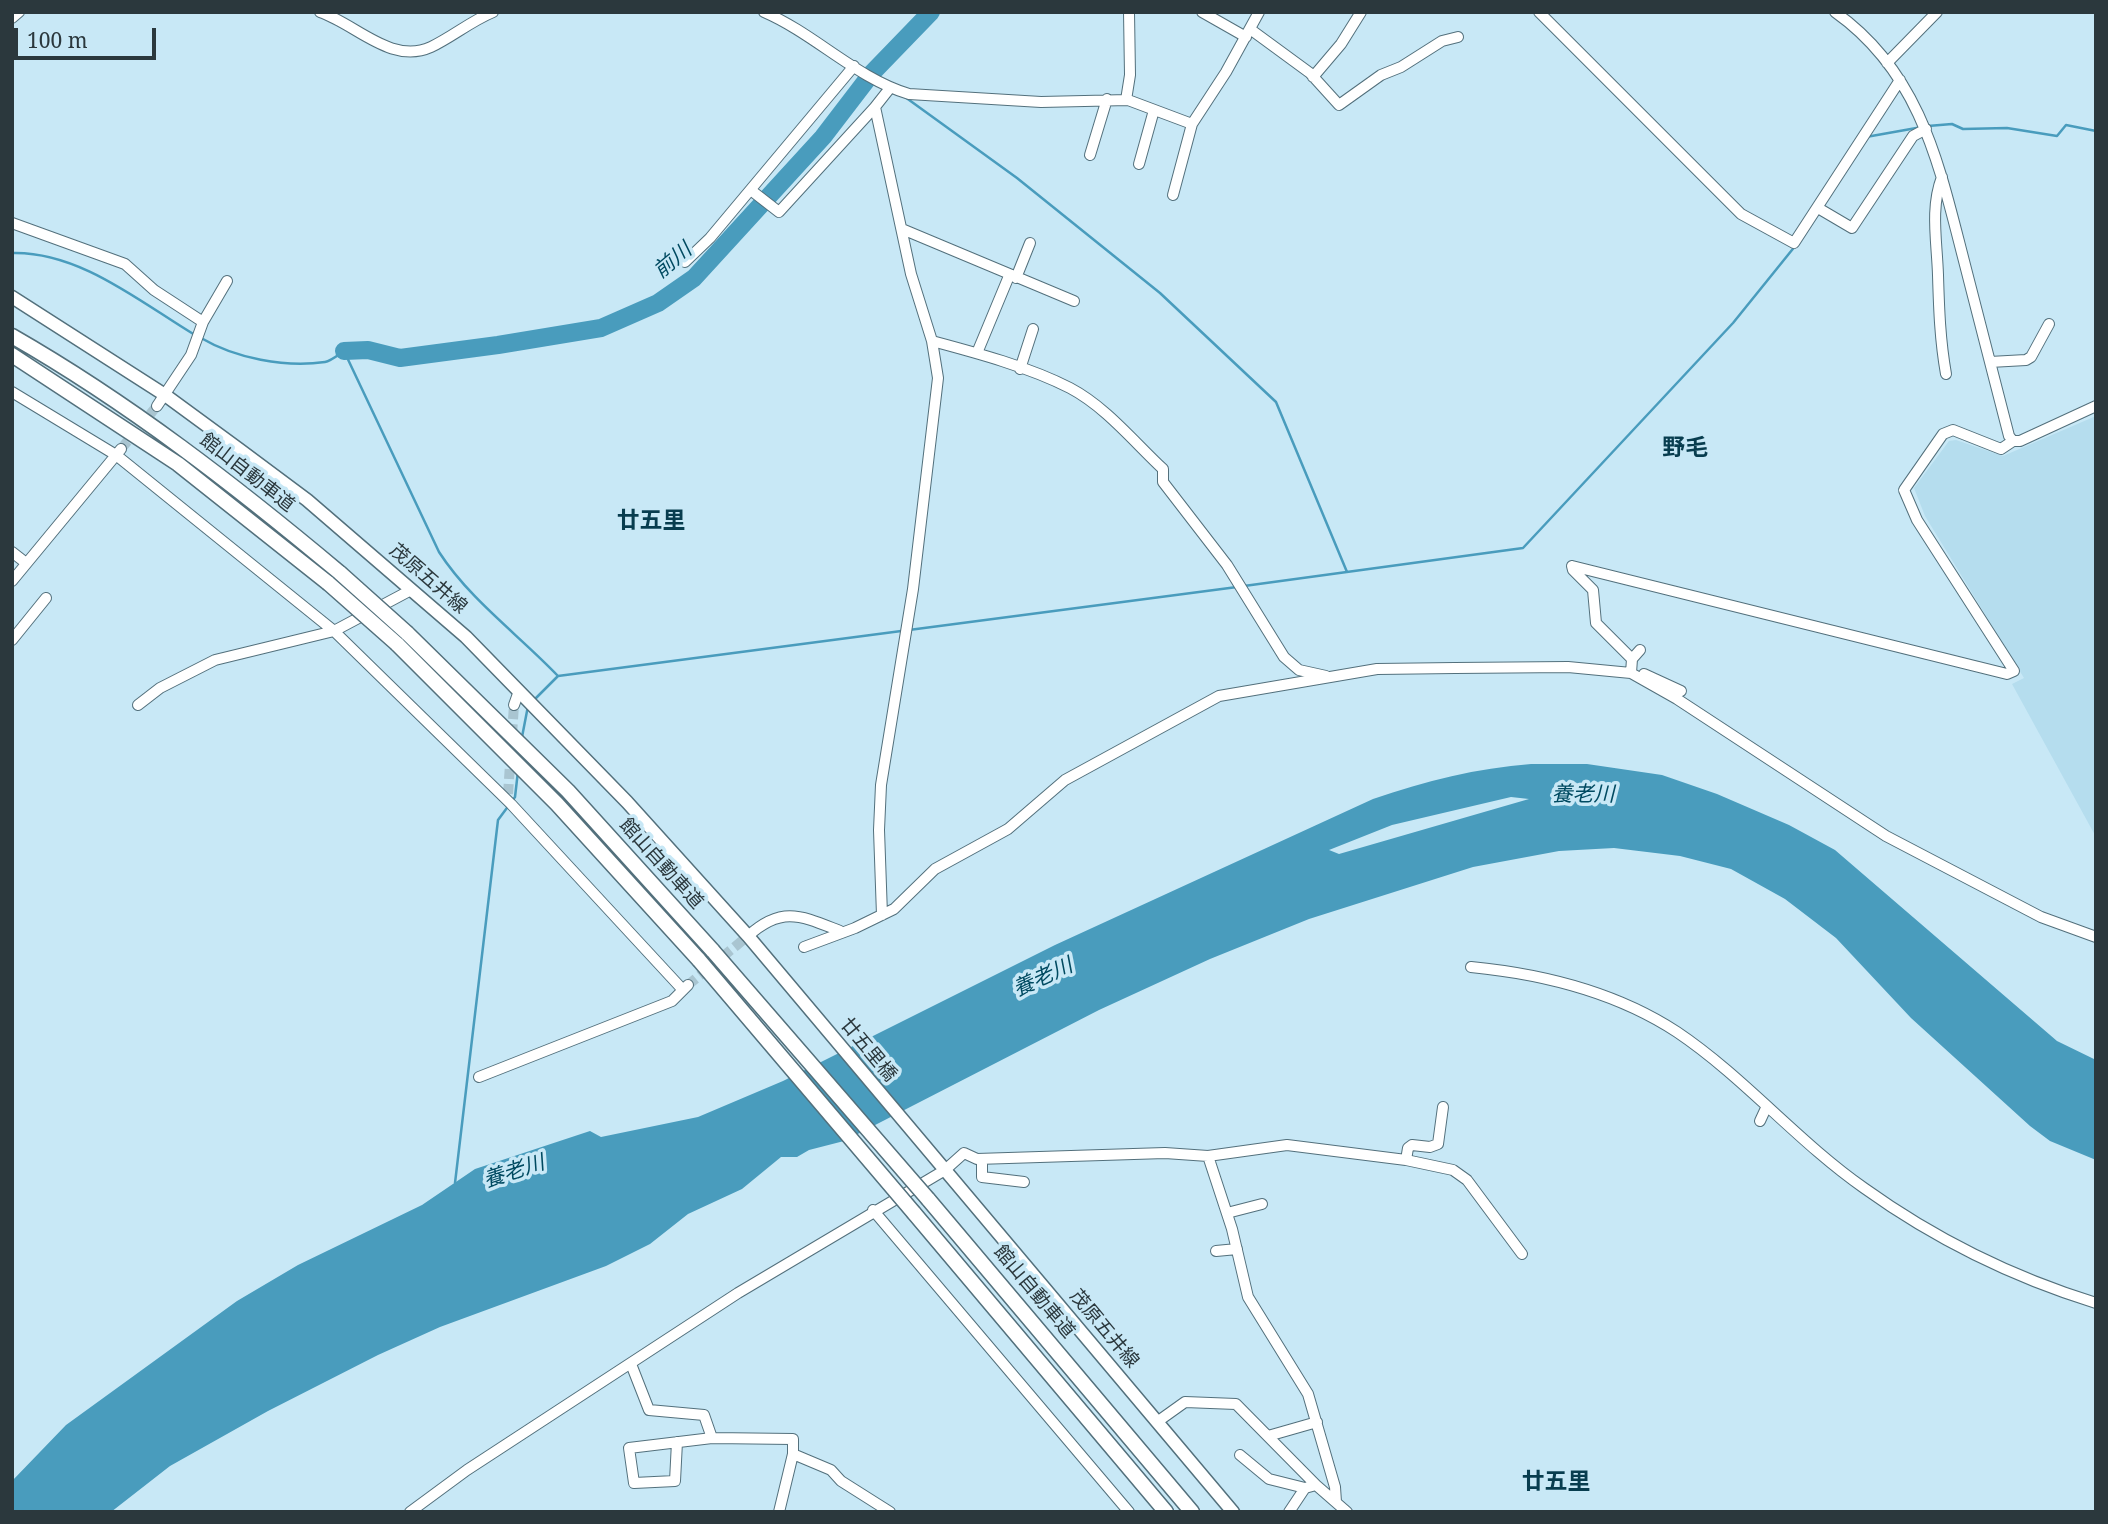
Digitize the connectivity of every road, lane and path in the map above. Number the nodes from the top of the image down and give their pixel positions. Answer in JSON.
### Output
{"nodes":[{"id":1,"x":19,"y":12,"type":"edge"},
{"id":2,"x":320,"y":12,"type":"edge"},
{"id":3,"x":493,"y":12,"type":"edge"},
{"id":4,"x":764,"y":12,"type":"edge"},
{"id":5,"x":1129,"y":12,"type":"edge"},
{"id":6,"x":1202,"y":12,"type":"edge"},
{"id":7,"x":1259,"y":12,"type":"edge"},
{"id":8,"x":1361,"y":12,"type":"edge"},
{"id":9,"x":1539,"y":12,"type":"edge"},
{"id":10,"x":1835,"y":12,"type":"edge"},
{"id":11,"x":1937,"y":12,"type":"edge"},
{"id":12,"x":477,"y":15,"type":"edge"},
{"id":13,"x":12,"y":18,"type":"edge"},
{"id":14,"x":1248,"y":33,"type":"junction"},
{"id":15,"x":1458,"y":37,"type":"dead end"},
{"id":16,"x":1887,"y":63,"type":"junction"},
{"id":17,"x":854,"y":66,"type":"junction"},
{"id":18,"x":1313,"y":77,"type":"junction"},
{"id":19,"x":1900,"y":80,"type":"junction"},
{"id":20,"x":890,"y":88,"type":"junction"},
{"id":21,"x":1107,"y":99,"type":"junction"},
{"id":22,"x":1126,"y":100,"type":"junction"},
{"id":23,"x":875,"y":107,"type":"junction"},
{"id":24,"x":1154,"y":110,"type":"junction"},
{"id":25,"x":1192,"y":124,"type":"junction"},
{"id":26,"x":1926,"y":128,"type":"junction"},
{"id":27,"x":1090,"y":155,"type":"dead end"},
{"id":28,"x":1139,"y":164,"type":"dead end"},
{"id":29,"x":1942,"y":177,"type":"junction"},
{"id":30,"x":752,"y":191,"type":"dead end"},
{"id":31,"x":1173,"y":195,"type":"dead end"},
{"id":32,"x":1818,"y":208,"type":"junction"},
{"id":33,"x":12,"y":223,"type":"edge"},
{"id":34,"x":902,"y":229,"type":"junction"},
{"id":35,"x":1030,"y":243,"type":"dead end"},
{"id":36,"x":685,"y":262,"type":"dead end"},
{"id":37,"x":1013,"y":277,"type":"junction"},
{"id":38,"x":226,"y":281,"type":"dead end"},
{"id":39,"x":12,"y":297,"type":"edge"},
{"id":40,"x":1074,"y":300,"type":"dead end"},
{"id":41,"x":203,"y":321,"type":"junction"},
{"id":42,"x":2049,"y":324,"type":"dead end"},
{"id":43,"x":1033,"y":329,"type":"dead end"},
{"id":44,"x":12,"y":336,"type":"edge"},
{"id":45,"x":932,"y":341,"type":"junction"},
{"id":46,"x":977,"y":353,"type":"junction"},
{"id":47,"x":12,"y":355,"type":"edge"},
{"id":48,"x":1990,"y":362,"type":"junction"},
{"id":49,"x":1020,"y":369,"type":"junction"},
{"id":50,"x":1946,"y":374,"type":"dead end"},
{"id":51,"x":12,"y":392,"type":"edge"},
{"id":52,"x":165,"y":395,"type":"junction"},
{"id":53,"x":157,"y":406,"type":"tunnel mouth"},
{"id":54,"x":2096,"y":406,"type":"edge"},
{"id":55,"x":2013,"y":441,"type":"junction"},
{"id":56,"x":119,"y":452,"type":"junction"},
{"id":57,"x":12,"y":552,"type":"edge"},
{"id":58,"x":26,"y":563,"type":"junction"},
{"id":59,"x":12,"y":581,"type":"edge"},
{"id":60,"x":411,"y":590,"type":"junction"},
{"id":61,"x":46,"y":598,"type":"dead end"},
{"id":62,"x":12,"y":619,"type":"edge"},
{"id":63,"x":25,"y":625,"type":"junction"},
{"id":64,"x":334,"y":631,"type":"junction"},
{"id":65,"x":12,"y":640,"type":"edge"},
{"id":66,"x":1640,"y":650,"type":"dead end"},
{"id":67,"x":1632,"y":667,"type":"junction"},
{"id":68,"x":1330,"y":677,"type":"junction"},
{"id":69,"x":519,"y":691,"type":"junction"},
{"id":70,"x":1681,"y":691,"type":"dead end"},
{"id":71,"x":138,"y":705,"type":"dead end"},
{"id":72,"x":514,"y":705,"type":"tunnel mouth"},
{"id":73,"x":882,"y":915,"type":"junction"},
{"id":74,"x":840,"y":931,"type":"junction"},
{"id":75,"x":748,"y":936,"type":"junction"},
{"id":76,"x":2096,"y":937,"type":"edge"},
{"id":77,"x":804,"y":947,"type":"dead end"},
{"id":78,"x":762,"y":954,"type":"joint"},
{"id":79,"x":1471,"y":967,"type":"dead end"},
{"id":80,"x":479,"y":1077,"type":"dead end"},
{"id":81,"x":1443,"y":1107,"type":"dead end"},
{"id":82,"x":1766,"y":1108,"type":"junction"},
{"id":83,"x":1759,"y":1121,"type":"dead end"},
{"id":84,"x":1208,"y":1156,"type":"junction"},
{"id":85,"x":982,"y":1159,"type":"junction"},
{"id":86,"x":1406,"y":1160,"type":"junction"},
{"id":87,"x":945,"y":1170,"type":"junction"},
{"id":88,"x":1024,"y":1181,"type":"dead end"},
{"id":89,"x":1262,"y":1204,"type":"dead end"},
{"id":90,"x":873,"y":1210,"type":"junction"},
{"id":91,"x":1227,"y":1213,"type":"junction"},
{"id":92,"x":1237,"y":1249,"type":"junction"},
{"id":93,"x":1216,"y":1251,"type":"dead end"},
{"id":94,"x":1522,"y":1254,"type":"dead end"},
{"id":95,"x":2096,"y":1303,"type":"edge"},
{"id":96,"x":631,"y":1364,"type":"junction"},
{"id":97,"x":1157,"y":1422,"type":"junction"},
{"id":98,"x":1317,"y":1422,"type":"junction"},
{"id":99,"x":1268,"y":1436,"type":"junction"},
{"id":100,"x":712,"y":1437,"type":"junction"},
{"id":101,"x":677,"y":1442,"type":"junction"},
{"id":102,"x":793,"y":1454,"type":"junction"},
{"id":103,"x":1240,"y":1455,"type":"dead end"},
{"id":104,"x":1316,"y":1485,"type":"junction"},
{"id":105,"x":1305,"y":1488,"type":"junction"},
{"id":106,"x":1336,"y":1502,"type":"junction"},
{"id":107,"x":410,"y":1512,"type":"edge"},
{"id":108,"x":779,"y":1512,"type":"edge"},
{"id":109,"x":890,"y":1512,"type":"edge"},
{"id":110,"x":1129,"y":1512,"type":"edge"},
{"id":111,"x":1166,"y":1512,"type":"edge"},
{"id":112,"x":1192,"y":1512,"type":"edge"},
{"id":113,"x":1233,"y":1512,"type":"edge"},
{"id":114,"x":1289,"y":1512,"type":"edge"},
{"id":115,"x":1347,"y":1512,"type":"edge"}],
"edges":[{"from":1,"to":13,"type":"street"},
{"from":2,"to":12,"type":"street"},
{"from":3,"to":12,"type":"street"},
{"from":4,"to":17,"type":"street"},
{"from":5,"to":22,"type":"street"},
{"from":6,"to":14,"type":"street"},
{"from":7,"to":14,"type":"street"},
{"from":8,"to":18,"type":"street"},
{"from":9,"to":32,"type":"street"},
{"from":10,"to":16,"type":"street"},
{"from":11,"to":16,"type":"street"},
{"from":14,"to":18,"type":"street"},
{"from":14,"to":25,"type":"street"},
{"from":15,"to":18,"type":"street"},
{"from":16,"to":19,"type":"street"},
{"from":17,"to":20,"type":"street"},
{"from":17,"to":36,"type":"street"},
{"from":19,"to":26,"type":"street"},
{"from":19,"to":32,"type":"street"},
{"from":20,"to":21,"type":"street"},
{"from":20,"to":23,"type":"street"},
{"from":21,"to":22,"type":"street"},
{"from":21,"to":27,"type":"street"},
{"from":22,"to":24,"type":"street"},
{"from":23,"to":30,"type":"street"},
{"from":23,"to":34,"type":"street"},
{"from":24,"to":25,"type":"street"},
{"from":24,"to":28,"type":"street"},
{"from":25,"to":31,"type":"street"},
{"from":26,"to":29,"type":"street"},
{"from":26,"to":32,"type":"street"},
{"from":29,"to":48,"type":"street"},
{"from":29,"to":50,"type":"street"},
{"from":33,"to":41,"type":"street"},
{"from":34,"to":37,"type":"street"},
{"from":34,"to":45,"type":"street"},
{"from":35,"to":37,"type":"street"},
{"from":37,"to":40,"type":"street"},
{"from":37,"to":46,"type":"street"},
{"from":38,"to":41,"type":"street"},
{"from":39,"to":52,"type":"main road","name":"茂原五井線"},
{"from":41,"to":52,"type":"street"},
{"from":42,"to":48,"type":"street"},
{"from":43,"to":49,"type":"street"},
{"from":44,"to":112,"type":"highway","name":"館山自動車道","bridge":true},
{"from":45,"to":46,"type":"street"},
{"from":45,"to":73,"type":"street"},
{"from":46,"to":49,"type":"street"},
{"from":47,"to":111,"type":"highway","name":"館山自動車道","bridge":true},
{"from":48,"to":55,"type":"street"},
{"from":49,"to":68,"type":"street"},
{"from":51,"to":56,"type":"street"},
{"from":52,"to":53,"type":"street"},
{"from":52,"to":60,"type":"main road","name":"茂原五井線"},
{"from":54,"to":55,"type":"street"},
{"from":55,"to":67,"type":"street"},
{"from":56,"to":58,"type":"street"},
{"from":56,"to":64,"type":"street"},
{"from":57,"to":58,"type":"street"},
{"from":58,"to":59,"type":"street"},
{"from":60,"to":64,"type":"street"},
{"from":60,"to":69,"type":"main road","name":"茂原五井線"},
{"from":61,"to":63,"type":"street"},
{"from":62,"to":63,"type":"street"},
{"from":63,"to":65,"type":"street"},
{"from":64,"to":71,"type":"street"},
{"from":64,"to":80,"type":"street"},
{"from":66,"to":67,"type":"street"},
{"from":67,"to":68,"type":"street"},
{"from":67,"to":70,"type":"street"},
{"from":67,"to":76,"type":"street"},
{"from":68,"to":73,"type":"street"},
{"from":69,"to":72,"type":"street"},
{"from":69,"to":75,"type":"main road","name":"茂原五井線"},
{"from":73,"to":74,"type":"street"},
{"from":74,"to":75,"type":"street"},
{"from":74,"to":77,"type":"street"},
{"from":75,"to":78,"type":"main road","name":"茂原五井線"},
{"from":78,"to":87,"type":"main road","name":"廿五里橋"},
{"from":79,"to":82,"type":"street"},
{"from":81,"to":86,"type":"street"},
{"from":82,"to":83,"type":"street"},
{"from":82,"to":95,"type":"street"},
{"from":84,"to":85,"type":"street"},
{"from":84,"to":86,"type":"street"},
{"from":84,"to":91,"type":"street"},
{"from":85,"to":87,"type":"street"},
{"from":85,"to":88,"type":"street"},
{"from":86,"to":94,"type":"street"},
{"from":87,"to":90,"type":"street"},
{"from":87,"to":97,"type":"main road","name":"茂原五井線"},
{"from":89,"to":91,"type":"street"},
{"from":90,"to":96,"type":"street"},
{"from":90,"to":110,"type":"street"},
{"from":91,"to":92,"type":"street"},
{"from":92,"to":93,"type":"street"},
{"from":92,"to":98,"type":"street"},
{"from":96,"to":100,"type":"street"},
{"from":96,"to":107,"type":"street"},
{"from":97,"to":99,"type":"street"},
{"from":97,"to":113,"type":"main road","name":"茂原五井線"},
{"from":98,"to":99,"type":"street"},
{"from":98,"to":106,"type":"street"},
{"from":99,"to":104,"type":"street"},
{"from":100,"to":101,"type":"street"},
{"from":100,"to":102,"type":"street"},
{"from":101,"to":101,"type":"street"},
{"from":102,"to":108,"type":"street"},
{"from":102,"to":109,"type":"street"},
{"from":103,"to":105,"type":"street"},
{"from":104,"to":105,"type":"street"},
{"from":104,"to":106,"type":"street"},
{"from":105,"to":114,"type":"street"},
{"from":106,"to":115,"type":"street"}]}
